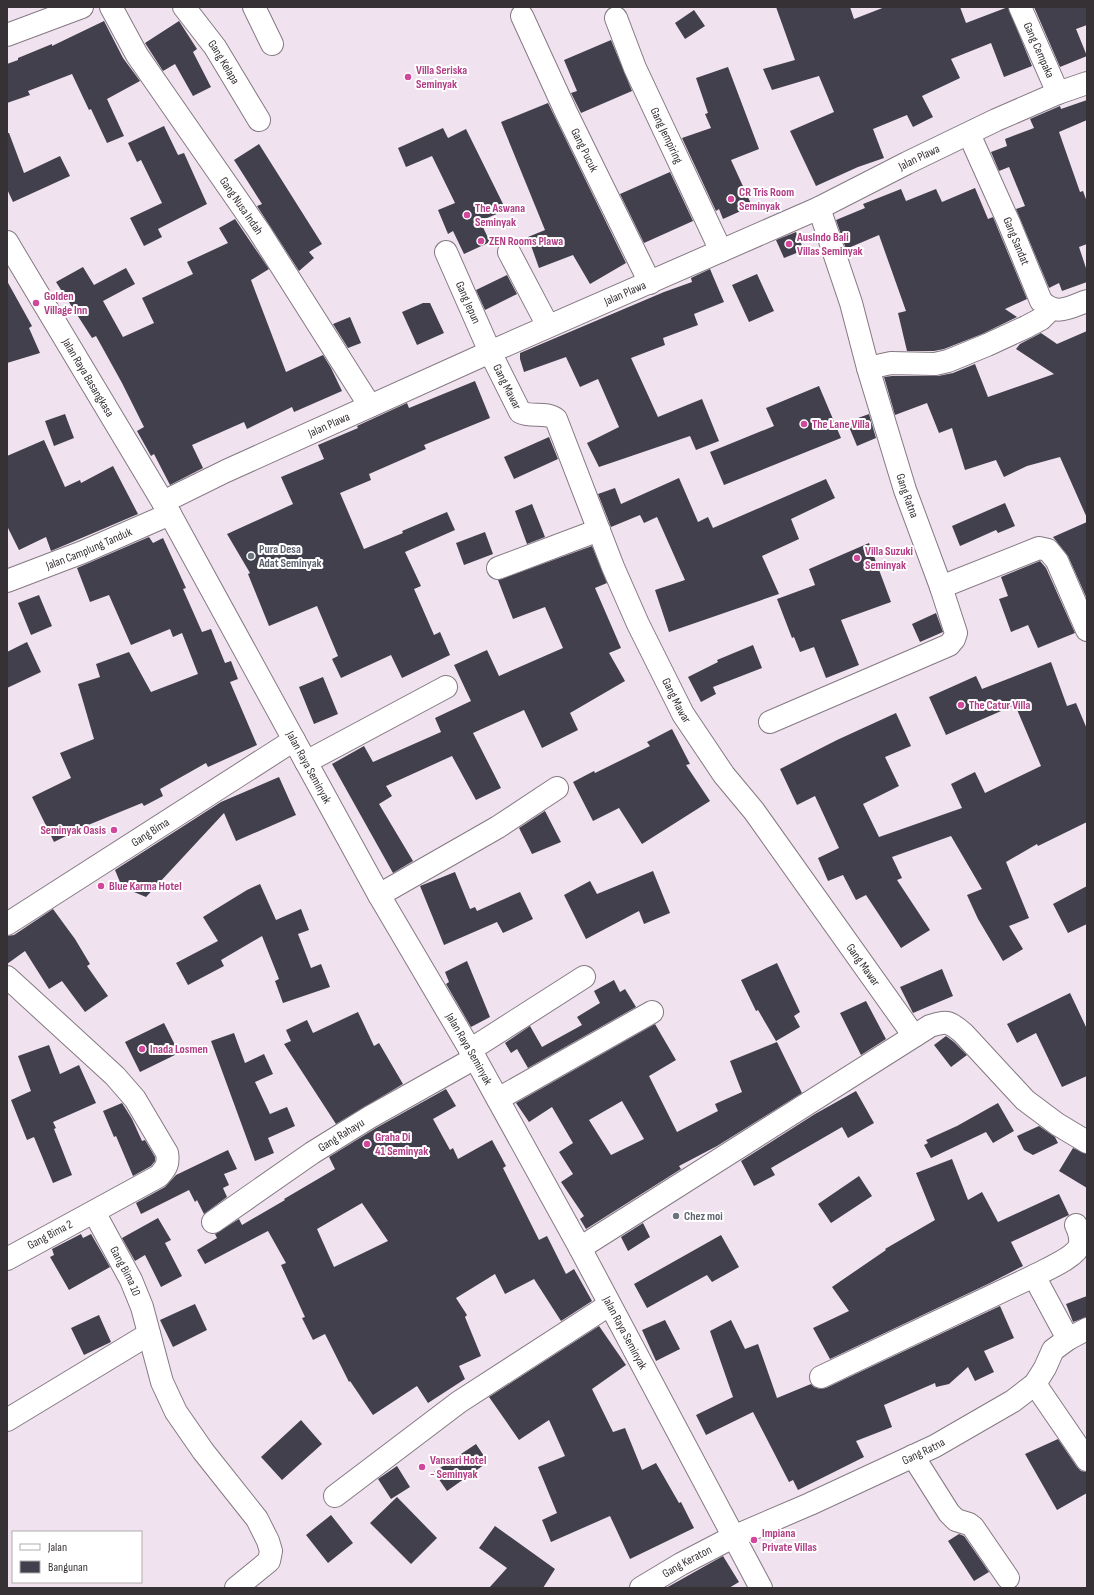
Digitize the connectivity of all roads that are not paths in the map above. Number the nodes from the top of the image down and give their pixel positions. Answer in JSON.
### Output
{"nodes":[{"id":1,"x":82,"y":7,"type":"edge"},
{"id":2,"x":111,"y":7,"type":"edge"},
{"id":3,"x":184,"y":7,"type":"edge"},
{"id":4,"x":254,"y":7,"type":"edge"},
{"id":5,"x":1020,"y":7,"type":"edge"},
{"id":6,"x":522,"y":16,"type":"dead end"},
{"id":7,"x":616,"y":18,"type":"dead end"},
{"id":8,"x":7,"y":36,"type":"edge"},
{"id":9,"x":272,"y":44,"type":"dead end"},
{"id":10,"x":1087,"y":83,"type":"edge"},
{"id":11,"x":1058,"y":93,"type":"junction"},
{"id":12,"x":259,"y":120,"type":"dead end"},
{"id":13,"x":969,"y":134,"type":"junction"},
{"id":14,"x":819,"y":208,"type":"junction"},
{"id":15,"x":7,"y":242,"type":"edge"},
{"id":16,"x":721,"y":251,"type":"junction"},
{"id":17,"x":446,"y":252,"type":"dead end"},
{"id":18,"x":509,"y":252,"type":"dead end"},
{"id":19,"x":650,"y":283,"type":"junction"},
{"id":20,"x":1087,"y":301,"type":"edge"},
{"id":21,"x":1051,"y":309,"type":"junction"},
{"id":22,"x":548,"y":326,"type":"junction"},
{"id":23,"x":490,"y":352,"type":"junction"},
{"id":24,"x":868,"y":368,"type":"junction"},
{"id":25,"x":370,"y":406,"type":"junction"},
{"id":26,"x":167,"y":508,"type":"junction"},
{"id":27,"x":599,"y":530,"type":"junction"},
{"id":28,"x":498,"y":568,"type":"dead end"},
{"id":29,"x":7,"y":581,"type":"edge"},
{"id":30,"x":941,"y":587,"type":"junction"},
{"id":31,"x":1087,"y":630,"type":"edge"},
{"id":32,"x":446,"y":687,"type":"dead end"},
{"id":33,"x":770,"y":722,"type":"dead end"},
{"id":34,"x":294,"y":740,"type":"junction"},
{"id":35,"x":306,"y":762,"type":"junction"},
{"id":36,"x":557,"y":788,"type":"dead end"},
{"id":37,"x":379,"y":895,"type":"junction"},
{"id":38,"x":7,"y":924,"type":"edge"},
{"id":39,"x":584,"y":977,"type":"dead end"},
{"id":40,"x":10,"y":983,"type":"edge"},
{"id":41,"x":652,"y":1012,"type":"dead end"},
{"id":42,"x":914,"y":1036,"type":"junction"},
{"id":43,"x":473,"y":1054,"type":"junction"},
{"id":44,"x":498,"y":1099,"type":"junction"},
{"id":45,"x":1087,"y":1142,"type":"edge"},
{"id":46,"x":94,"y":1212,"type":"junction"},
{"id":47,"x":213,"y":1222,"type":"dead end"},
{"id":48,"x":1076,"y":1225,"type":"dead end"},
{"id":49,"x":580,"y":1248,"type":"junction"},
{"id":50,"x":7,"y":1259,"type":"edge"},
{"id":51,"x":1034,"y":1276,"type":"junction"},
{"id":52,"x":609,"y":1305,"type":"junction"},
{"id":53,"x":1087,"y":1329,"type":"edge"},
{"id":54,"x":149,"y":1334,"type":"junction"},
{"id":55,"x":1068,"y":1339,"type":"junction"},
{"id":56,"x":821,"y":1377,"type":"dead end"},
{"id":57,"x":1034,"y":1384,"type":"junction"},
{"id":58,"x":7,"y":1420,"type":"edge"},
{"id":59,"x":913,"y":1456,"type":"junction"},
{"id":60,"x":1087,"y":1460,"type":"edge"},
{"id":61,"x":336,"y":1496,"type":"dead end"},
{"id":62,"x":733,"y":1537,"type":"junction"},
{"id":63,"x":1008,"y":1578,"type":"dead end"},
{"id":64,"x":236,"y":1588,"type":"edge"},
{"id":65,"x":641,"y":1588,"type":"edge"},
{"id":66,"x":761,"y":1588,"type":"edge"}],
"edges":[{"from":1,"to":8,"type":"street"},
{"from":2,"to":25,"type":"street","name":"Gang Nusa Indah"},
{"from":3,"to":12,"type":"street","name":"Gang Kelapa"},
{"from":4,"to":9,"type":"street"},
{"from":5,"to":11,"type":"street","name":"Gang Cempaka"},
{"from":6,"to":19,"type":"street","name":"Gang Pucuk"},
{"from":7,"to":16,"type":"street","name":"Gang Jempiring"},
{"from":10,"to":11,"type":"street","name":"Jalan Plawa"},
{"from":11,"to":13,"type":"street","name":"Jalan Plawa"},
{"from":13,"to":14,"type":"street","name":"Jalan Plawa"},
{"from":13,"to":21,"type":"street","name":"Gang Sandat"},
{"from":14,"to":16,"type":"street","name":"Jalan Plawa"},
{"from":14,"to":24,"type":"street","name":"Gang Ratna"},
{"from":15,"to":26,"type":"street","name":"Jalan Raya Basangkasa"},
{"from":16,"to":19,"type":"street","name":"Jalan Plawa"},
{"from":17,"to":23,"type":"street","name":"Gang Jepun"},
{"from":18,"to":22,"type":"street"},
{"from":19,"to":22,"type":"street","name":"Jalan Plawa"},
{"from":20,"to":21,"type":"street"},
{"from":21,"to":24,"type":"street"},
{"from":22,"to":23,"type":"street","name":"Jalan Plawa"},
{"from":23,"to":25,"type":"street","name":"Jalan Plawa"},
{"from":23,"to":27,"type":"street","name":"Gang Mawar"},
{"from":24,"to":30,"type":"street","name":"Gang Ratna"},
{"from":25,"to":26,"type":"street","name":"Jalan Plawa"},
{"from":26,"to":29,"type":"street","name":"Jalan Camplung Tanduk"},
{"from":26,"to":34,"type":"street","name":"Jalan Raya Seminyak"},
{"from":27,"to":28,"type":"street"},
{"from":27,"to":42,"type":"street","name":"Gang Mawar"},
{"from":30,"to":31,"type":"street"},
{"from":30,"to":33,"type":"street","name":"Gang Ratna"},
{"from":32,"to":35,"type":"street"},
{"from":34,"to":35,"type":"street","name":"Jalan Raya Seminyak"},
{"from":34,"to":38,"type":"street","name":"Gang Bima"},
{"from":35,"to":37,"type":"street","name":"Jalan Raya Seminyak"},
{"from":36,"to":37,"type":"street"},
{"from":37,"to":43,"type":"street","name":"Jalan Raya Seminyak"},
{"from":39,"to":43,"type":"street","name":"Gang Rahayu"},
{"from":40,"to":46,"type":"street","name":"Gang Bima 2"},
{"from":41,"to":44,"type":"street"},
{"from":42,"to":45,"type":"street"},
{"from":42,"to":49,"type":"street"},
{"from":43,"to":44,"type":"street","name":"Jalan Raya Seminyak"},
{"from":43,"to":47,"type":"street","name":"Gang Rahayu"},
{"from":44,"to":49,"type":"street","name":"Jalan Raya Seminyak"},
{"from":46,"to":50,"type":"street","name":"Gang Bima 2"},
{"from":46,"to":54,"type":"street","name":"Gang Bima 10"},
{"from":48,"to":51,"type":"street"},
{"from":49,"to":52,"type":"street","name":"Jalan Raya Seminyak"},
{"from":51,"to":55,"type":"street"},
{"from":51,"to":56,"type":"street"},
{"from":52,"to":61,"type":"street"},
{"from":52,"to":62,"type":"street","name":"Jalan Raya Seminyak"},
{"from":53,"to":55,"type":"street","name":"Gang Ratna"},
{"from":54,"to":58,"type":"street"},
{"from":54,"to":64,"type":"street","name":"Gang Bima 10"},
{"from":55,"to":57,"type":"street","name":"Gang Ratna"},
{"from":57,"to":59,"type":"street","name":"Gang Ratna"},
{"from":57,"to":60,"type":"street"},
{"from":59,"to":62,"type":"street","name":"Gang Ratna"},
{"from":59,"to":63,"type":"street"},
{"from":62,"to":65,"type":"street","name":"Gang Keraton"},
{"from":62,"to":66,"type":"street","name":"Jalan Raya Seminyak"}]}
